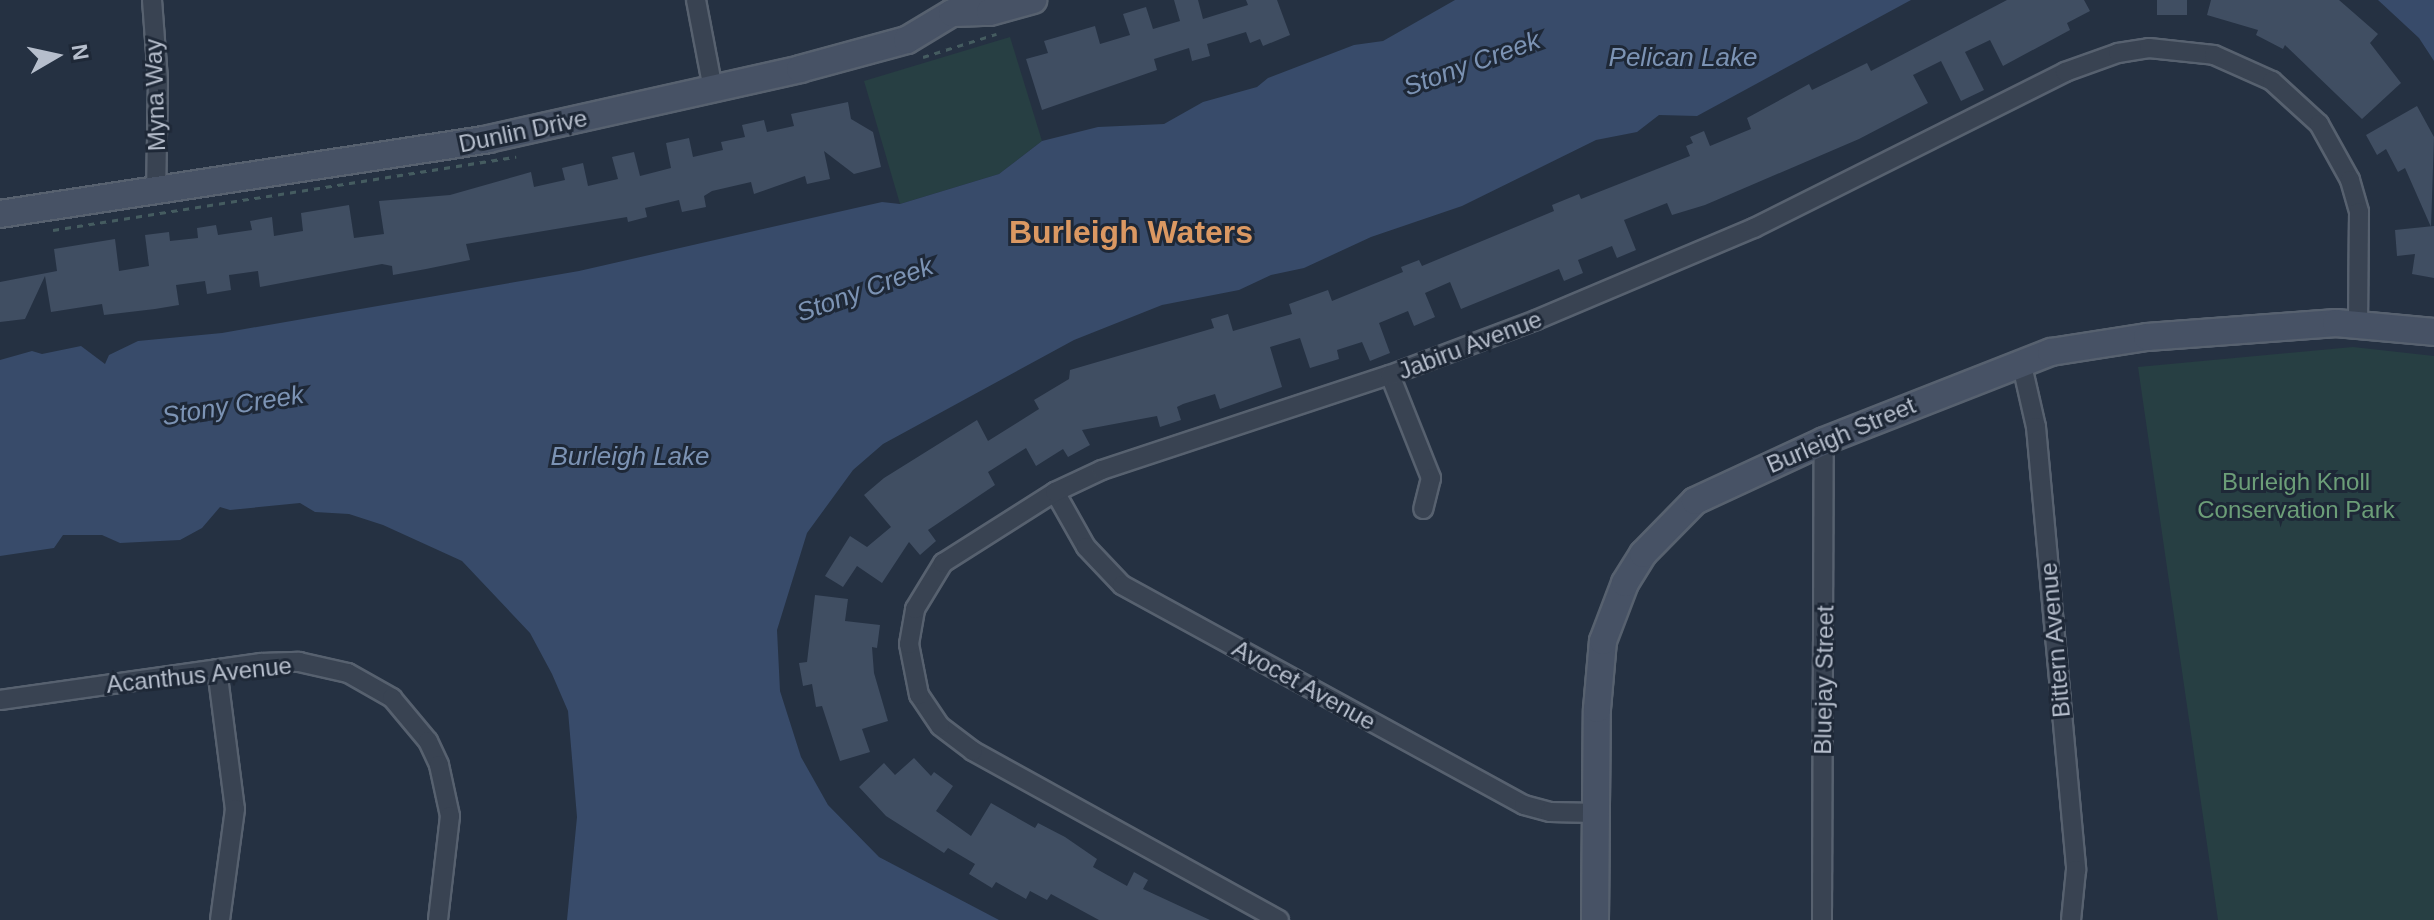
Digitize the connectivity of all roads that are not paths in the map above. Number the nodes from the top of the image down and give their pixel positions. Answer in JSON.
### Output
{"nodes":[{"id":1,"x":152,"y":0,"type":"edge"},
{"id":2,"x":696,"y":0,"type":"edge"},
{"id":3,"x":1033,"y":0,"type":"edge"},
{"id":4,"x":950,"y":7,"type":"edge"},
{"id":5,"x":713,"y":89,"type":"junction"},
{"id":6,"x":156,"y":191,"type":"junction"},
{"id":7,"x":0,"y":214,"type":"edge"},
{"id":8,"x":2358,"y":322,"type":"junction"},
{"id":9,"x":2434,"y":332,"type":"edge"},
{"id":10,"x":2021,"y":361,"type":"junction"},
{"id":11,"x":1390,"y":375,"type":"junction"},
{"id":12,"x":1824,"y":441,"type":"junction"},
{"id":13,"x":1055,"y":492,"type":"junction"},
{"id":14,"x":1423,"y":509,"type":"dead end"},
{"id":15,"x":217,"y":669,"type":"junction"},
{"id":16,"x":0,"y":700,"type":"edge"},
{"id":17,"x":1596,"y":813,"type":"junction"},
{"id":18,"x":220,"y":920,"type":"edge"},
{"id":19,"x":438,"y":920,"type":"edge"},
{"id":20,"x":1279,"y":920,"type":"edge"},
{"id":21,"x":1595,"y":920,"type":"edge"},
{"id":22,"x":1822,"y":920,"type":"edge"},
{"id":23,"x":2071,"y":920,"type":"edge"}],
"edges":[{"from":1,"to":6,"type":"street","name":"Myna Way"},
{"from":2,"to":5,"type":"street"},
{"from":3,"to":4,"type":"street","name":"Dunlin Drive"},
{"from":4,"to":5,"type":"street","name":"Dunlin Drive"},
{"from":5,"to":6,"type":"street","name":"Dunlin Drive"},
{"from":6,"to":7,"type":"street","name":"Dunlin Drive"},
{"from":8,"to":9,"type":"street","name":"Burleigh Street"},
{"from":8,"to":10,"type":"street","name":"Burleigh Street"},
{"from":8,"to":11,"type":"street","name":"Jabiru Avenue"},
{"from":10,"to":12,"type":"street","name":"Burleigh Street"},
{"from":10,"to":23,"type":"street","name":"Bittern Avenue"},
{"from":11,"to":13,"type":"street","name":"Jabiru Avenue"},
{"from":11,"to":14,"type":"street"},
{"from":12,"to":17,"type":"street","name":"Burleigh Street"},
{"from":12,"to":22,"type":"street","name":"Bluejay Street"},
{"from":13,"to":17,"type":"street","name":"Avocet Avenue"},
{"from":13,"to":20,"type":"street","name":"Jabiru Avenue"},
{"from":15,"to":16,"type":"street","name":"Acanthus Avenue"},
{"from":15,"to":18,"type":"street"},
{"from":15,"to":19,"type":"street","name":"Acanthus Avenue"},
{"from":17,"to":21,"type":"street","name":"Burleigh Street"}]}
